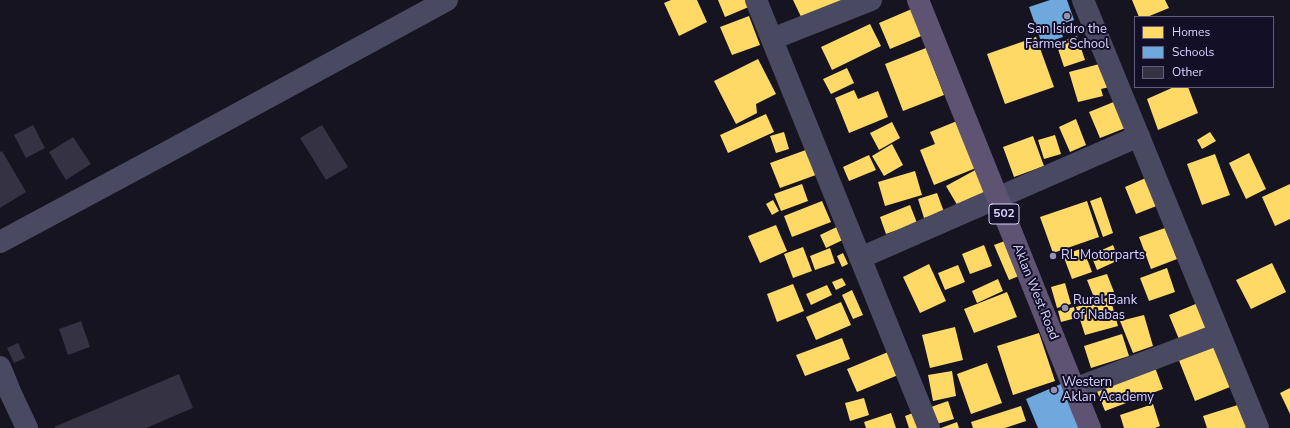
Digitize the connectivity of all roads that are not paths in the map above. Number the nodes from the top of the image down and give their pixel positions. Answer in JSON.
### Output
{"nodes":[{"id":1,"x":447,"y":0,"type":"edge"},
{"id":2,"x":756,"y":0,"type":"edge"},
{"id":3,"x":871,"y":0,"type":"edge"},
{"id":4,"x":918,"y":0,"type":"edge"},
{"id":5,"x":1084,"y":0,"type":"edge"},
{"id":6,"x":772,"y":39,"type":"junction"},
{"id":7,"x":1139,"y":136,"type":"junction"},
{"id":8,"x":997,"y":198,"type":"junction"},
{"id":9,"x":0,"y":242,"type":"edge"},
{"id":10,"x":860,"y":258,"type":"junction"},
{"id":11,"x":1219,"y":334,"type":"junction"},
{"id":12,"x":0,"y":367,"type":"edge"},
{"id":13,"x":1074,"y":389,"type":"junction"},
{"id":14,"x":5,"y":398,"type":"edge"},
{"id":15,"x":27,"y":428,"type":"edge"},
{"id":16,"x":929,"y":428,"type":"edge"},
{"id":17,"x":1090,"y":428,"type":"edge"},
{"id":18,"x":1258,"y":428,"type":"edge"}],
"edges":[{"from":1,"to":9,"type":"street"},
{"from":2,"to":6,"type":"street"},
{"from":3,"to":6,"type":"street"},
{"from":4,"to":8,"type":"main road","name":"Aklan West Road","number":"502"},
{"from":5,"to":7,"type":"street"},
{"from":6,"to":10,"type":"street"},
{"from":7,"to":8,"type":"street"},
{"from":7,"to":11,"type":"street"},
{"from":8,"to":10,"type":"street"},
{"from":8,"to":13,"type":"main road","name":"Aklan West Road","number":"502"},
{"from":10,"to":16,"type":"street"},
{"from":11,"to":13,"type":"street"},
{"from":11,"to":18,"type":"street"},
{"from":12,"to":14,"type":"street"},
{"from":13,"to":17,"type":"main road","name":"Aklan West Road","number":"502"},
{"from":14,"to":15,"type":"street"}]}
